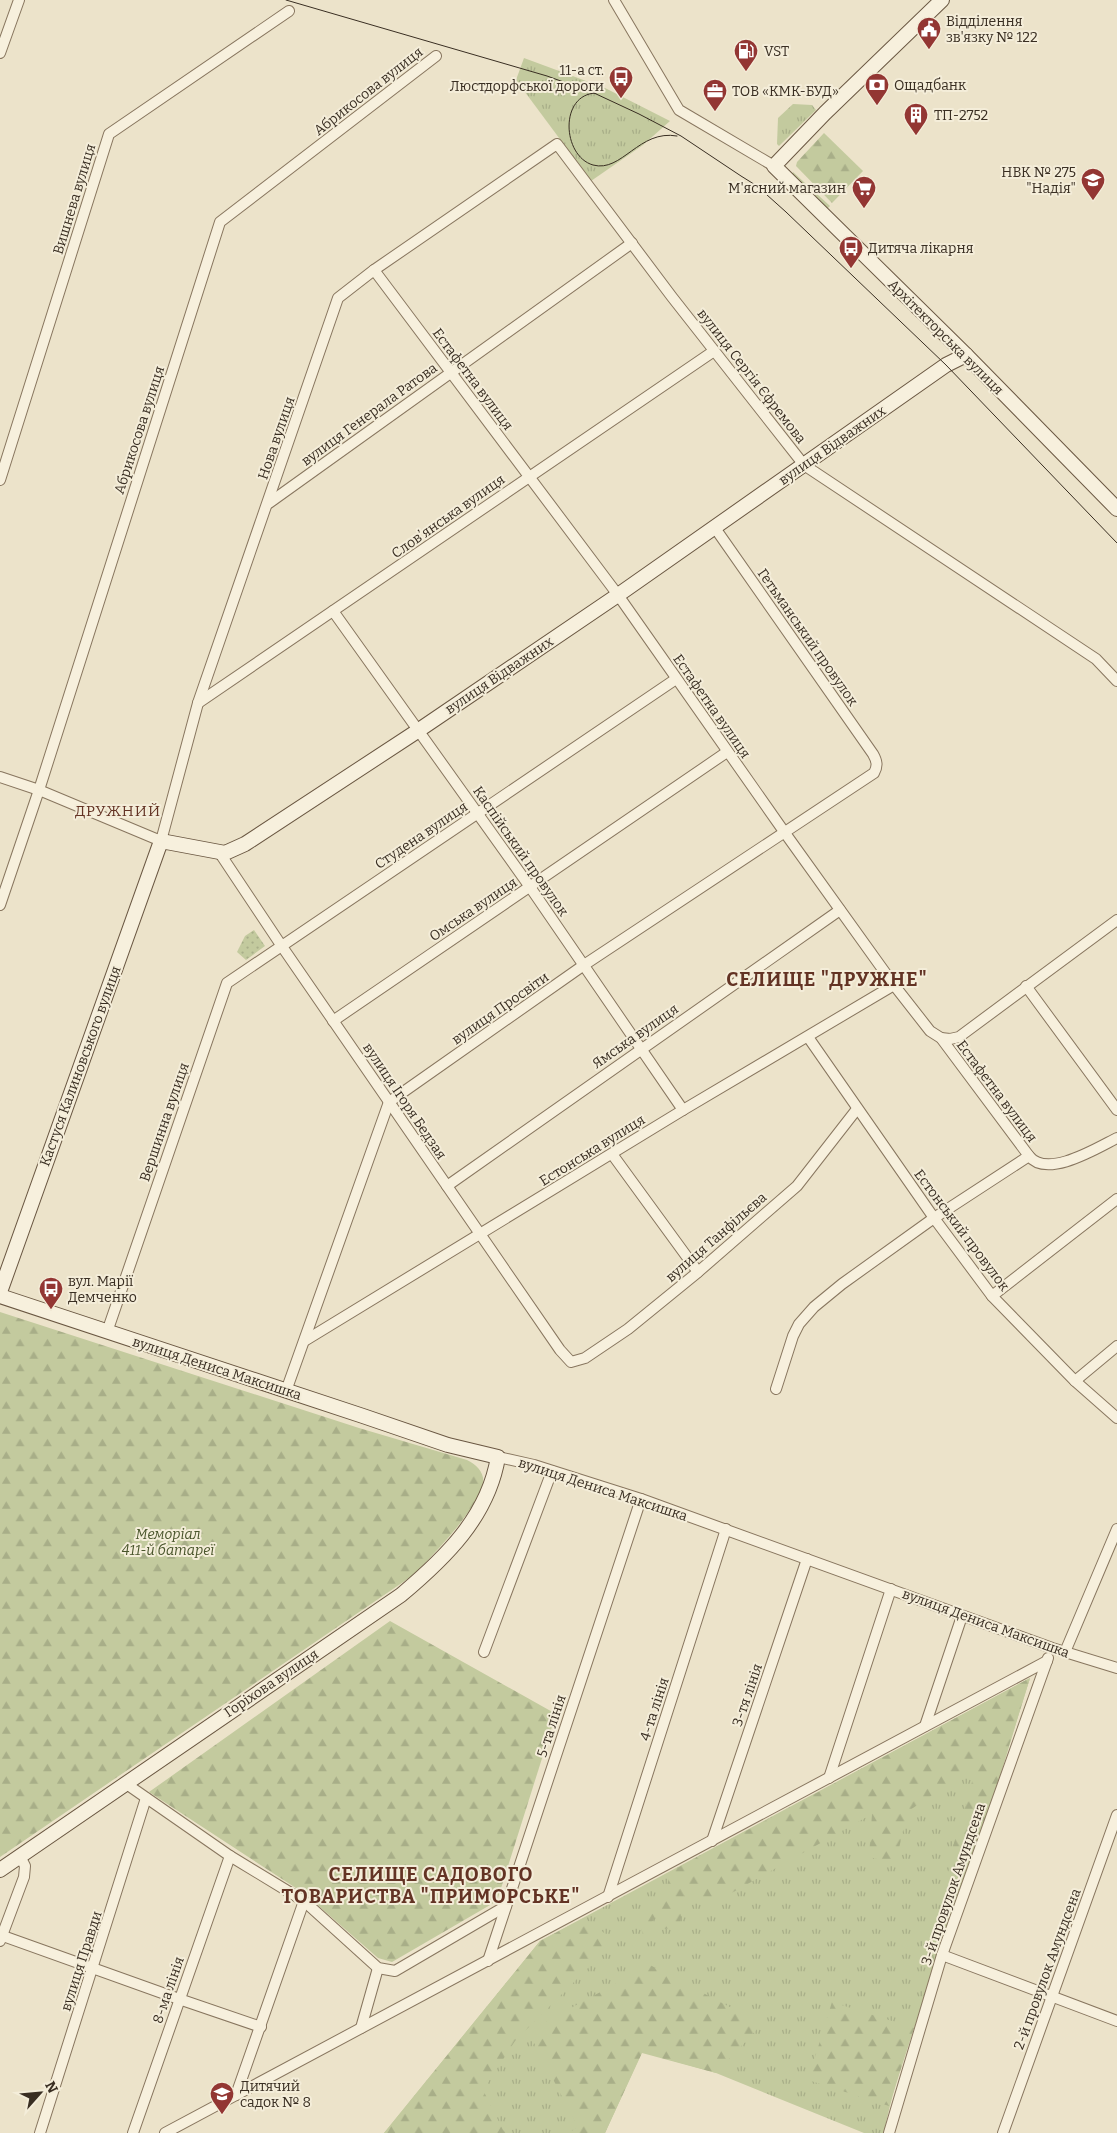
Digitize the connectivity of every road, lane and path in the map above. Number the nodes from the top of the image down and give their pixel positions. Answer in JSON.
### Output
{"nodes":[{"id":1,"x":19,"y":0,"type":"edge"},
{"id":2,"x":614,"y":0,"type":"edge"},
{"id":3,"x":942,"y":0,"type":"edge"},
{"id":4,"x":289,"y":11,"type":"dead end"},
{"id":5,"x":0,"y":53,"type":"edge"},
{"id":6,"x":436,"y":56,"type":"dead end"},
{"id":7,"x":557,"y":144,"type":"joint"},
{"id":8,"x":774,"y":166,"type":"junction"},
{"id":9,"x":632,"y":243,"type":"junction"},
{"id":10,"x":374,"y":270,"type":"junction"},
{"id":11,"x":714,"y":351,"type":"junction"},
{"id":12,"x":966,"y":355,"type":"junction"},
{"id":13,"x":451,"y":373,"type":"junction"},
{"id":14,"x":804,"y":465,"type":"junction"},
{"id":15,"x":530,"y":476,"type":"junction"},
{"id":16,"x":0,"y":480,"type":"edge"},
{"id":17,"x":269,"y":503,"type":"junction"},
{"id":18,"x":1117,"y":510,"type":"edge"},
{"id":19,"x":715,"y":528,"type":"junction"},
{"id":20,"x":618,"y":595,"type":"junction"},
{"id":21,"x":333,"y":611,"type":"junction"},
{"id":22,"x":676,"y":679,"type":"junction"},
{"id":23,"x":1117,"y":681,"type":"edge"},
{"id":24,"x":198,"y":703,"type":"junction"},
{"id":25,"x":419,"y":730,"type":"junction"},
{"id":26,"x":728,"y":752,"type":"junction"},
{"id":27,"x":877,"y":763,"type":"joint"},
{"id":28,"x":0,"y":777,"type":"edge"},
{"id":29,"x":39,"y":790,"type":"junction"},
{"id":30,"x":478,"y":813,"type":"junction"},
{"id":31,"x":785,"y":833,"type":"junction"},
{"id":32,"x":160,"y":841,"type":"junction"},
{"id":33,"x":219,"y":852,"type":"junction"},
{"id":34,"x":530,"y":887,"type":"junction"},
{"id":35,"x":0,"y":906,"type":"edge"},
{"id":36,"x":840,"y":910,"type":"junction"},
{"id":37,"x":1117,"y":920,"type":"edge"},
{"id":38,"x":280,"y":945,"type":"junction"},
{"id":39,"x":584,"y":965,"type":"junction"},
{"id":40,"x":894,"y":985,"type":"junction"},
{"id":41,"x":1026,"y":986,"type":"junction"},
{"id":42,"x":333,"y":1021,"type":"junction"},
{"id":43,"x":808,"y":1037,"type":"junction"},
{"id":44,"x":941,"y":1038,"type":"junction"},
{"id":45,"x":642,"y":1048,"type":"junction"},
{"id":46,"x":389,"y":1102,"type":"junction"},
{"id":47,"x":857,"y":1108,"type":"junction"},
{"id":48,"x":683,"y":1110,"type":"junction"},
{"id":49,"x":1117,"y":1110,"type":"edge"},
{"id":50,"x":1117,"y":1138,"type":"edge"},
{"id":51,"x":612,"y":1154,"type":"junction"},
{"id":52,"x":1029,"y":1156,"type":"junction"},
{"id":53,"x":446,"y":1186,"type":"junction"},
{"id":54,"x":1117,"y":1199,"type":"edge"},
{"id":55,"x":934,"y":1218,"type":"junction"},
{"id":56,"x":480,"y":1234,"type":"junction"},
{"id":57,"x":698,"y":1272,"type":"junction"},
{"id":58,"x":2,"y":1275,"type":"edge"},
{"id":59,"x":0,"y":1292,"type":"edge"},
{"id":60,"x":0,"y":1296,"type":"edge"},
{"id":61,"x":992,"y":1296,"type":"junction"},
{"id":62,"x":108,"y":1332,"type":"junction"},
{"id":63,"x":306,"y":1340,"type":"junction"},
{"id":64,"x":1117,"y":1346,"type":"edge"},
{"id":65,"x":571,"y":1362,"type":"joint"},
{"id":66,"x":1076,"y":1381,"type":"junction"},
{"id":67,"x":776,"y":1389,"type":"dead end"},
{"id":68,"x":286,"y":1391,"type":"junction"},
{"id":69,"x":1117,"y":1418,"type":"edge"},
{"id":70,"x":498,"y":1458,"type":"junction"},
{"id":71,"x":552,"y":1471,"type":"junction"},
{"id":72,"x":641,"y":1500,"type":"junction"},
{"id":73,"x":726,"y":1529,"type":"junction"},
{"id":74,"x":1117,"y":1529,"type":"edge"},
{"id":75,"x":807,"y":1559,"type":"junction"},
{"id":76,"x":891,"y":1589,"type":"junction"},
{"id":77,"x":962,"y":1616,"type":"junction"},
{"id":78,"x":1052,"y":1648,"type":"junction"},
{"id":79,"x":484,"y":1652,"type":"dead end"},
{"id":80,"x":1065,"y":1652,"type":"junction"},
{"id":81,"x":1047,"y":1661,"type":"junction"},
{"id":82,"x":1117,"y":1668,"type":"edge"},
{"id":83,"x":925,"y":1726,"type":"junction"},
{"id":84,"x":829,"y":1778,"type":"junction"},
{"id":85,"x":125,"y":1783,"type":"junction"},
{"id":86,"x":146,"y":1798,"type":"junction"},
{"id":87,"x":1117,"y":1814,"type":"edge"},
{"id":88,"x":712,"y":1840,"type":"junction"},
{"id":89,"x":20,"y":1856,"type":"junction"},
{"id":90,"x":230,"y":1856,"type":"junction"},
{"id":91,"x":0,"y":1870,"type":"edge"},
{"id":92,"x":608,"y":1896,"type":"junction"},
{"id":93,"x":304,"y":1901,"type":"junction"},
{"id":94,"x":506,"y":1906,"type":"junction"},
{"id":95,"x":1,"y":1937,"type":"edge"},
{"id":96,"x":942,"y":1955,"type":"junction"},
{"id":97,"x":488,"y":1961,"type":"junction"},
{"id":98,"x":93,"y":1968,"type":"junction"},
{"id":99,"x":378,"y":1968,"type":"junction"},
{"id":100,"x":1051,"y":1996,"type":"junction"},
{"id":101,"x":179,"y":1999,"type":"junction"},
{"id":102,"x":1117,"y":2021,"type":"edge"},
{"id":103,"x":261,"y":2027,"type":"junction"},
{"id":104,"x":362,"y":2028,"type":"junction"},
{"id":105,"x":236,"y":2095,"type":"junction"},
{"id":106,"x":40,"y":2133,"type":"edge"},
{"id":107,"x":133,"y":2133,"type":"edge"},
{"id":108,"x":165,"y":2133,"type":"edge"},
{"id":109,"x":889,"y":2133,"type":"edge"},
{"id":110,"x":1003,"y":2133,"type":"edge"}],
"edges":[{"from":1,"to":5,"type":"street"},
{"from":2,"to":8,"type":"street"},
{"from":3,"to":8,"type":"street"},
{"from":4,"to":16,"type":"street","name":"Вишнева вулиця"},
{"from":6,"to":29,"type":"street","name":"Абрикосова вулиця"},
{"from":7,"to":9,"type":"street","name":"вулиця Сергія Єфремова"},
{"from":7,"to":10,"type":"street","name":"Нова вулиця"},
{"from":8,"to":12,"type":"street","name":"Архітекторська вулиця"},
{"from":9,"to":11,"type":"street","name":"вулиця Сергія Єфремова"},
{"from":9,"to":13,"type":"street","name":"вулиця Генерала Ратова"},
{"from":10,"to":13,"type":"street","name":"Естафетна вулиця"},
{"from":10,"to":17,"type":"street","name":"Нова вулиця"},
{"from":11,"to":14,"type":"street","name":"вулиця Сергія Єфремова"},
{"from":11,"to":15,"type":"street","name":"Словʼянська вулиця"},
{"from":12,"to":14,"type":"street","name":"вулиця Відважних"},
{"from":12,"to":18,"type":"street","name":"Архітекторська вулиця"},
{"from":13,"to":15,"type":"street","name":"Естафетна вулиця"},
{"from":13,"to":17,"type":"street","name":"вулиця Генерала Ратова"},
{"from":14,"to":19,"type":"street","name":"вулиця Відважних"},
{"from":14,"to":23,"type":"street","name":"вулиця Сергія Єфремова"},
{"from":15,"to":20,"type":"street","name":"Естафетна вулиця"},
{"from":15,"to":21,"type":"street","name":"Словʼянська вулиця"},
{"from":17,"to":24,"type":"street","name":"Нова вулиця"},
{"from":19,"to":20,"type":"street","name":"вулиця Відважних"},
{"from":19,"to":27,"type":"street","name":"Гетьманський провулок"},
{"from":20,"to":22,"type":"street","name":"Естафетна вулиця"},
{"from":20,"to":25,"type":"street","name":"вулиця Відважних"},
{"from":21,"to":24,"type":"street","name":"Словʼянська вулиця"},
{"from":21,"to":25,"type":"street","name":"Каспійський провулок"},
{"from":22,"to":26,"type":"street","name":"Естафетна вулиця"},
{"from":22,"to":30,"type":"street","name":"Студена вулиця"},
{"from":24,"to":32,"type":"street","name":"Нова вулиця"},
{"from":25,"to":30,"type":"street","name":"Каспійський провулок"},
{"from":25,"to":33,"type":"street","name":"вулиця Відважних"},
{"from":26,"to":31,"type":"street","name":"Естафетна вулиця"},
{"from":26,"to":34,"type":"street","name":"Омська вулиця"},
{"from":27,"to":31,"type":"street","name":"вулиця Просвіти"},
{"from":28,"to":29,"type":"street","name":"вулиця Відважних"},
{"from":29,"to":32,"type":"street","name":"вулиця Відважних"},
{"from":29,"to":35,"type":"street","name":"Абрикосова вулиця"},
{"from":30,"to":34,"type":"street","name":"Каспійський провулок"},
{"from":30,"to":38,"type":"street","name":"Студена вулиця"},
{"from":31,"to":36,"type":"street","name":"Естафетна вулиця"},
{"from":31,"to":39,"type":"street","name":"вулиця Просвіти"},
{"from":32,"to":33,"type":"street","name":"вулиця Відважних"},
{"from":32,"to":58,"type":"street","name":"Кастуся Калиновського вулиця"},
{"from":33,"to":38,"type":"street","name":"вулиця Ігоря Бедзая"},
{"from":34,"to":39,"type":"street","name":"Каспійський провулок"},
{"from":34,"to":42,"type":"street","name":"Омська вулиця"},
{"from":36,"to":40,"type":"street","name":"Естафетна вулиця"},
{"from":36,"to":45,"type":"street","name":"Ямська вулиця"},
{"from":37,"to":41,"type":"street"},
{"from":38,"to":42,"type":"street","name":"вулиця Ігоря Бедзая"},
{"from":38,"to":62,"type":"street","name":"Вершинна вулиця"},
{"from":39,"to":45,"type":"street","name":"Каспійський провулок"},
{"from":39,"to":46,"type":"street","name":"вулиця Просвіти"},
{"from":40,"to":43,"type":"street","name":"Естонська вулиця"},
{"from":40,"to":44,"type":"street","name":"Естафетна вулиця"},
{"from":41,"to":44,"type":"street"},
{"from":41,"to":49,"type":"street"},
{"from":42,"to":46,"type":"street","name":"вулиця Ігоря Бедзая"},
{"from":43,"to":47,"type":"street","name":"Естонський провулок"},
{"from":43,"to":48,"type":"street","name":"Естонська вулиця"},
{"from":44,"to":52,"type":"street","name":"Естафетна вулиця"},
{"from":45,"to":48,"type":"street","name":"Каспійський провулок"},
{"from":45,"to":53,"type":"street","name":"Ямська вулиця"},
{"from":46,"to":53,"type":"street","name":"вулиця Ігоря Бедзая"},
{"from":46,"to":63,"type":"street"},
{"from":47,"to":55,"type":"street","name":"Естонський провулок"},
{"from":47,"to":57,"type":"street","name":"вулиця Танфільєва"},
{"from":48,"to":51,"type":"street","name":"Естонська вулиця"},
{"from":50,"to":52,"type":"street"},
{"from":51,"to":56,"type":"street","name":"Естонська вулиця"},
{"from":51,"to":57,"type":"street"},
{"from":52,"to":55,"type":"street"},
{"from":53,"to":56,"type":"street","name":"вулиця Ігоря Бедзая"},
{"from":54,"to":61,"type":"street"},
{"from":55,"to":61,"type":"street","name":"Естонський провулок"},
{"from":55,"to":67,"type":"street"},
{"from":56,"to":63,"type":"street","name":"Естонська вулиця"},
{"from":56,"to":65,"type":"street","name":"вулиця Ігоря Бедзая"},
{"from":57,"to":65,"type":"street","name":"вулиця Танфільєва"},
{"from":58,"to":59,"type":"street","name":"Кастуся Калиновського вулиця"},
{"from":60,"to":62,"type":"street","name":"вулиця Дениса Максишка"},
{"from":61,"to":66,"type":"street","name":"Естонський провулок"},
{"from":62,"to":68,"type":"street","name":"вулиця Дениса Максишка"},
{"from":63,"to":68,"type":"street"},
{"from":64,"to":66,"type":"street"},
{"from":66,"to":69,"type":"street","name":"Естонський провулок"},
{"from":68,"to":70,"type":"street","name":"вулиця Дениса Максишка"},
{"from":70,"to":71,"type":"street","name":"вулиця Дениса Максишка"},
{"from":70,"to":85,"type":"street","name":"Горіхова вулиця"},
{"from":71,"to":72,"type":"street","name":"вулиця Дениса Максишка"},
{"from":71,"to":79,"type":"street"},
{"from":72,"to":73,"type":"street","name":"вулиця Дениса Максишка"},
{"from":72,"to":94,"type":"street","name":"5-та лінія"},
{"from":73,"to":75,"type":"street","name":"вулиця Дениса Максишка"},
{"from":73,"to":92,"type":"street","name":"4-та лінія"},
{"from":74,"to":80,"type":"street"},
{"from":75,"to":76,"type":"street","name":"вулиця Дениса Максишка"},
{"from":75,"to":88,"type":"street","name":"3-тя лінія"},
{"from":76,"to":77,"type":"street","name":"вулиця Дениса Максишка"},
{"from":76,"to":84,"type":"street"},
{"from":77,"to":78,"type":"street","name":"вулиця Дениса Максишка"},
{"from":77,"to":83,"type":"street"},
{"from":78,"to":80,"type":"street","name":"вулиця Дениса Максишка"},
{"from":78,"to":81,"type":"street","name":"3-й провулок Амундсена"},
{"from":80,"to":82,"type":"street","name":"вулиця Дениса Максишка"},
{"from":81,"to":83,"type":"street"},
{"from":81,"to":96,"type":"street","name":"3-й провулок Амундсена"},
{"from":83,"to":84,"type":"street"},
{"from":84,"to":88,"type":"street"},
{"from":85,"to":86,"type":"street"},
{"from":85,"to":89,"type":"street","name":"Горіхова вулиця"},
{"from":86,"to":90,"type":"street"},
{"from":86,"to":98,"type":"street","name":"вулиця Правди"},
{"from":87,"to":100,"type":"street","name":"2-й провулок Амундсена"},
{"from":88,"to":92,"type":"street"},
{"from":89,"to":91,"type":"street","name":"Горіхова вулиця"},
{"from":89,"to":95,"type":"street"},
{"from":90,"to":93,"type":"street"},
{"from":90,"to":101,"type":"street","name":"8-ма лінія"},
{"from":92,"to":97,"type":"street"},
{"from":93,"to":99,"type":"street"},
{"from":93,"to":103,"type":"street"},
{"from":94,"to":97,"type":"street","name":"5-та лінія"},
{"from":94,"to":99,"type":"street"},
{"from":95,"to":98,"type":"street"},
{"from":96,"to":100,"type":"street"},
{"from":96,"to":109,"type":"street","name":"3-й провулок Амундсена"},
{"from":97,"to":104,"type":"street"},
{"from":98,"to":101,"type":"street"},
{"from":98,"to":106,"type":"street","name":"вулиця Правди"},
{"from":99,"to":104,"type":"street"},
{"from":100,"to":102,"type":"street"},
{"from":100,"to":110,"type":"street","name":"2-й провулок Амундсена"},
{"from":101,"to":103,"type":"street"},
{"from":101,"to":107,"type":"street","name":"8-ма лінія"},
{"from":103,"to":105,"type":"street"},
{"from":104,"to":105,"type":"street"},
{"from":105,"to":108,"type":"street"}]}
